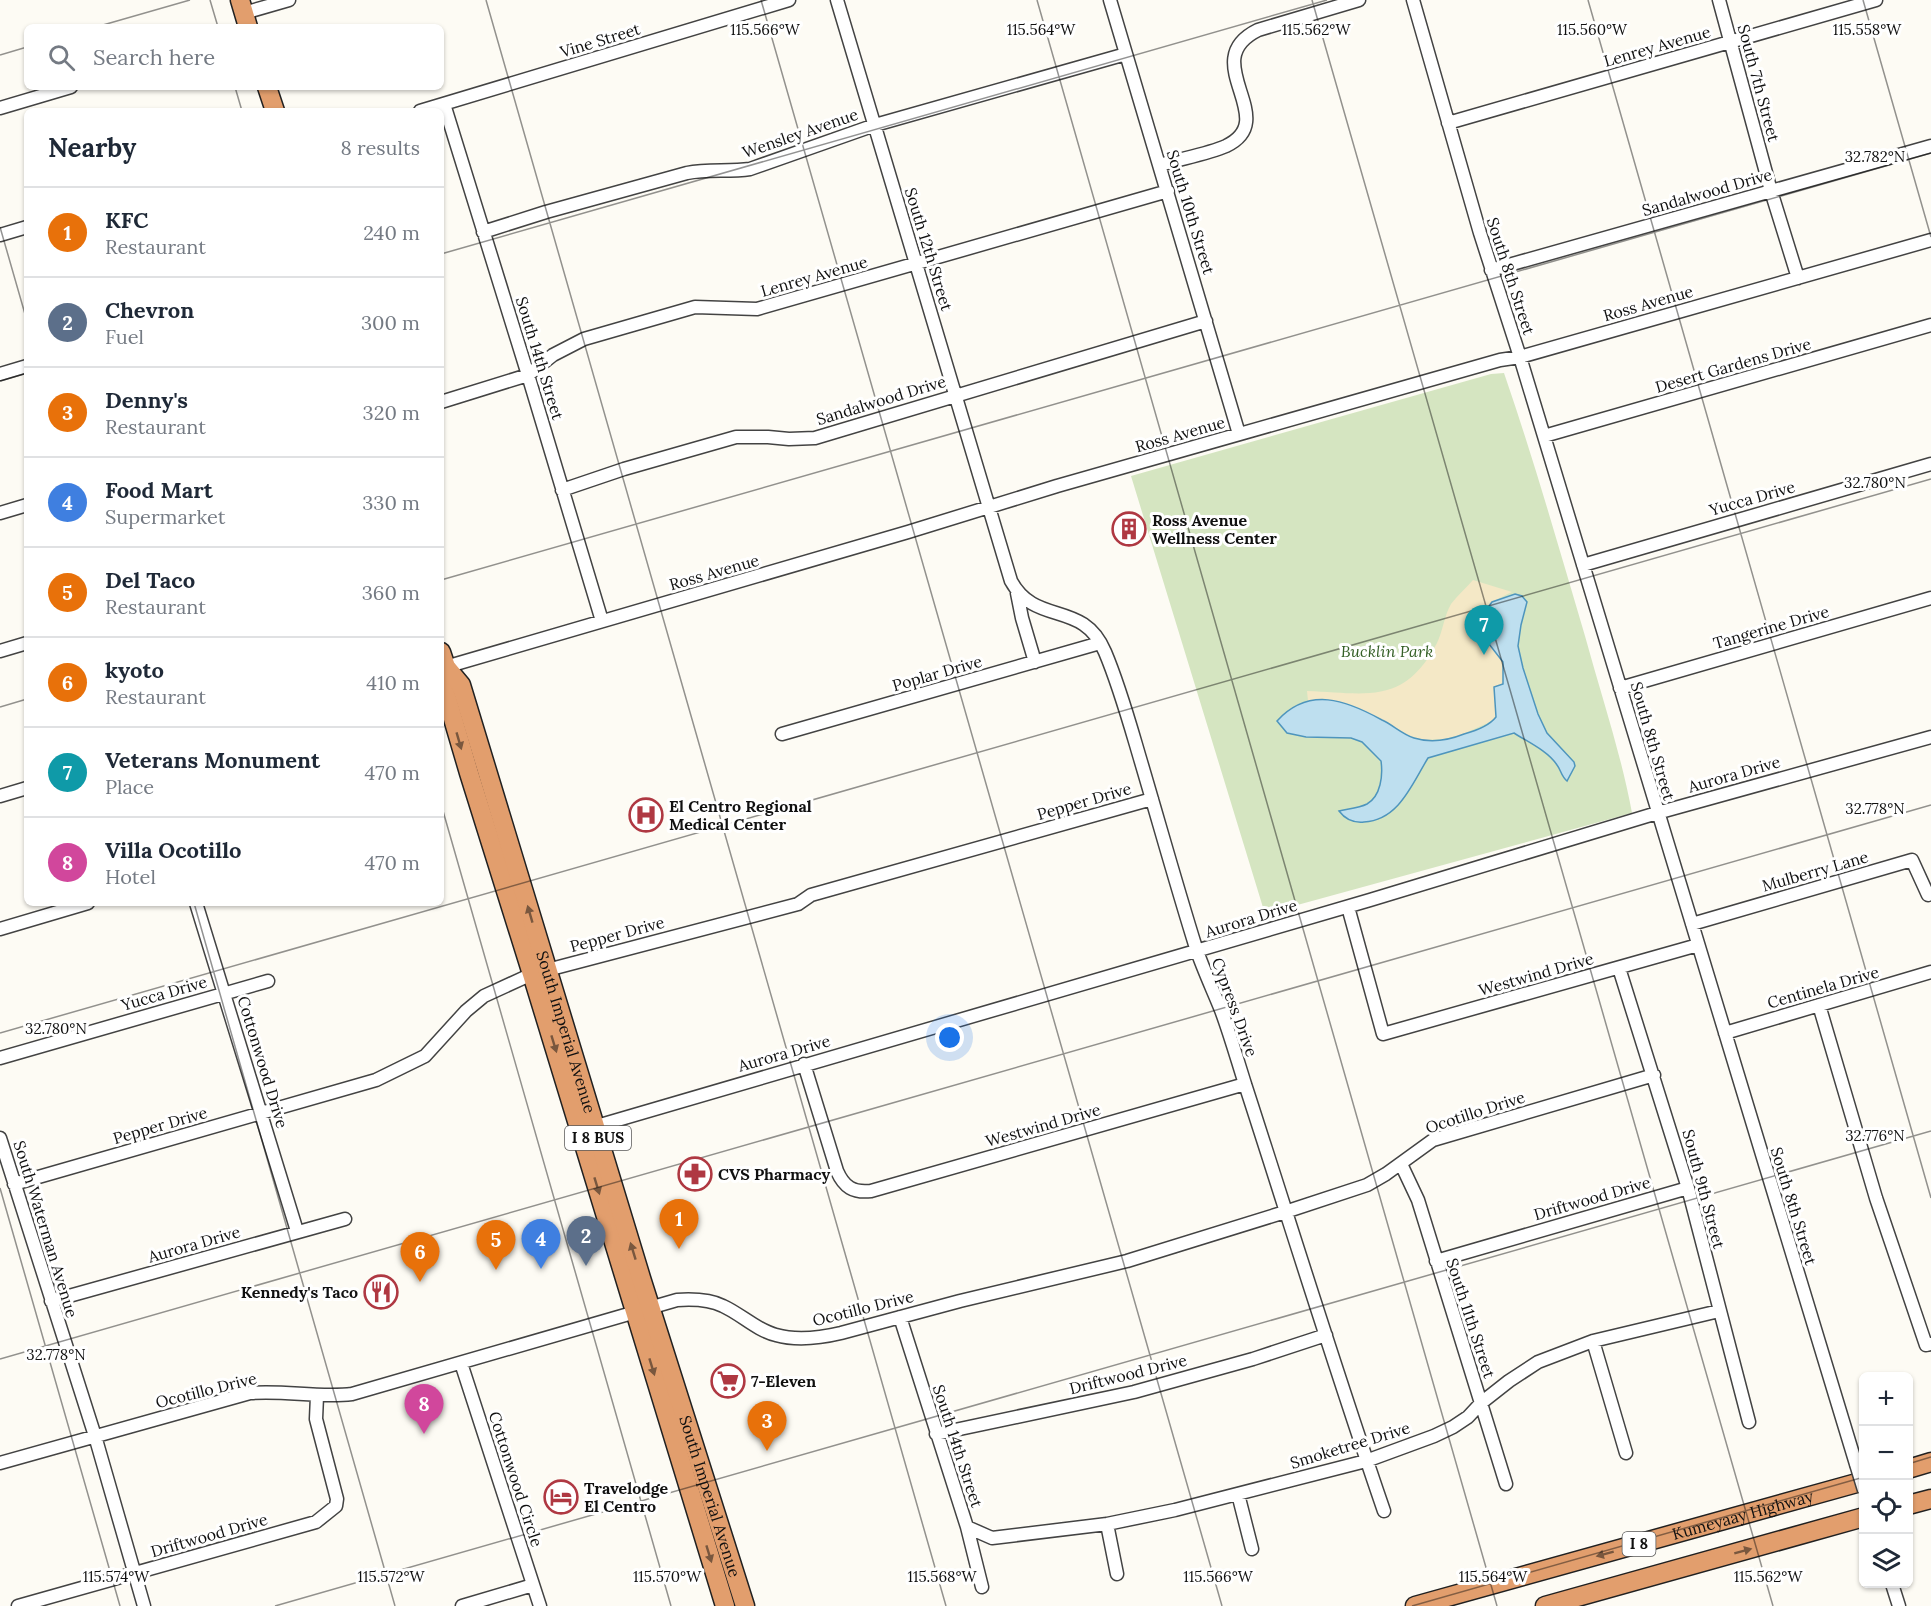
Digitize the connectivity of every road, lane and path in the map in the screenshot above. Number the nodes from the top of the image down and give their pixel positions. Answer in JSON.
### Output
{"nodes":[{"id":1,"x":290,"y":0,"type":"edge"},
{"id":2,"x":789,"y":0,"type":"edge"},
{"id":3,"x":837,"y":0,"type":"edge"},
{"id":4,"x":1110,"y":0,"type":"edge"},
{"id":5,"x":1359,"y":0,"type":"edge"},
{"id":6,"x":1413,"y":0,"type":"edge"},
{"id":7,"x":1719,"y":0,"type":"edge"},
{"id":8,"x":1876,"y":0,"type":"edge"},
{"id":9,"x":244,"y":13,"type":"edge"},
{"id":10,"x":1731,"y":42,"type":"junction"},
{"id":11,"x":1126,"y":54,"type":"junction"},
{"id":12,"x":61,"y":90,"type":"edge"},
{"id":13,"x":268,"y":90,"type":"edge"},
{"id":14,"x":444,"y":104,"type":"junction"},
{"id":15,"x":0,"y":108,"type":"edge"},
{"id":16,"x":274,"y":108,"type":"edge"},
{"id":17,"x":430,"y":108,"type":"edge"},
{"id":18,"x":1448,"y":123,"type":"junction"},
{"id":19,"x":875,"y":125,"type":"junction"},
{"id":20,"x":1931,"y":146,"type":"edge"},
{"id":21,"x":1160,"y":165,"type":"junction"},
{"id":22,"x":1168,"y":191,"type":"junction"},
{"id":23,"x":1771,"y":191,"type":"junction"},
{"id":24,"x":24,"y":228,"type":"edge"},
{"id":25,"x":483,"y":232,"type":"junction"},
{"id":26,"x":0,"y":235,"type":"edge"},
{"id":27,"x":1931,"y":240,"type":"edge"},
{"id":28,"x":916,"y":264,"type":"junction"},
{"id":29,"x":1491,"y":270,"type":"junction"},
{"id":30,"x":1798,"y":278,"type":"junction"},
{"id":31,"x":1206,"y":321,"type":"junction"},
{"id":32,"x":1931,"y":326,"type":"edge"},
{"id":33,"x":1520,"y":357,"type":"junction"},
{"id":34,"x":24,"y":367,"type":"edge"},
{"id":35,"x":0,"y":374,"type":"edge"},
{"id":36,"x":528,"y":375,"type":"junction"},
{"id":37,"x":955,"y":395,"type":"junction"},
{"id":38,"x":444,"y":401,"type":"edge"},
{"id":39,"x":1239,"y":434,"type":"junction"},
{"id":40,"x":1544,"y":436,"type":"junction"},
{"id":41,"x":1931,"y":464,"type":"edge"},
{"id":42,"x":562,"y":490,"type":"junction"},
{"id":43,"x":24,"y":506,"type":"edge"},
{"id":44,"x":988,"y":507,"type":"junction"},
{"id":45,"x":0,"y":513,"type":"edge"},
{"id":46,"x":1583,"y":565,"type":"junction"},
{"id":47,"x":1017,"y":592,"type":"junction"},
{"id":48,"x":1931,"y":598,"type":"edge"},
{"id":49,"x":602,"y":621,"type":"junction"},
{"id":50,"x":1100,"y":643,"type":"junction"},
{"id":51,"x":24,"y":644,"type":"edge"},
{"id":52,"x":0,"y":651,"type":"edge"},
{"id":53,"x":444,"y":661,"type":"edge"},
{"id":54,"x":1035,"y":662,"type":"junction"},
{"id":55,"x":444,"y":664,"type":"edge"},
{"id":56,"x":444,"y":688,"type":"edge"},
{"id":57,"x":1620,"y":688,"type":"junction"},
{"id":58,"x":782,"y":734,"type":"dead end"},
{"id":59,"x":1931,"y":737,"type":"edge"},
{"id":60,"x":24,"y":789,"type":"edge"},
{"id":61,"x":0,"y":796,"type":"edge"},
{"id":62,"x":1152,"y":799,"type":"junction"},
{"id":63,"x":1657,"y":813,"type":"junction"},
{"id":64,"x":502,"y":818,"type":"junction"},
{"id":65,"x":484,"y":823,"type":"junction"},
{"id":66,"x":1928,"y":895,"type":"dead end"},
{"id":67,"x":78,"y":906,"type":"edge"},
{"id":68,"x":197,"y":906,"type":"edge"},
{"id":69,"x":1348,"y":907,"type":"junction"},
{"id":70,"x":1692,"y":924,"type":"junction"},
{"id":71,"x":0,"y":929,"type":"edge"},
{"id":72,"x":1698,"y":945,"type":"junction"},
{"id":73,"x":1197,"y":951,"type":"junction"},
{"id":74,"x":1619,"y":968,"type":"junction"},
{"id":75,"x":540,"y":972,"type":"junction"},
{"id":76,"x":1931,"y":972,"type":"edge"},
{"id":77,"x":268,"y":981,"type":"dead end"},
{"id":78,"x":225,"y":993,"type":"junction"},
{"id":79,"x":1818,"y":1005,"type":"junction"},
{"id":80,"x":1725,"y":1033,"type":"junction"},
{"id":81,"x":0,"y":1058,"type":"edge"},
{"id":82,"x":804,"y":1064,"type":"junction"},
{"id":83,"x":1654,"y":1075,"type":"junction"},
{"id":84,"x":1245,"y":1084,"type":"junction"},
{"id":85,"x":260,"y":1113,"type":"junction"},
{"id":86,"x":587,"y":1128,"type":"junction"},
{"id":87,"x":0,"y":1138,"type":"edge"},
{"id":88,"x":1401,"y":1164,"type":"junction"},
{"id":89,"x":14,"y":1184,"type":"junction"},
{"id":90,"x":1688,"y":1188,"type":"junction"},
{"id":91,"x":1285,"y":1212,"type":"junction"},
{"id":92,"x":345,"y":1219,"type":"dead end"},
{"id":93,"x":297,"y":1231,"type":"junction"},
{"id":94,"x":1436,"y":1261,"type":"junction"},
{"id":95,"x":51,"y":1301,"type":"junction"},
{"id":96,"x":643,"y":1309,"type":"junction"},
{"id":97,"x":1719,"y":1311,"type":"junction"},
{"id":98,"x":900,"y":1317,"type":"junction"},
{"id":99,"x":1326,"y":1335,"type":"junction"},
{"id":100,"x":1593,"y":1341,"type":"junction"},
{"id":101,"x":1928,"y":1344,"type":"edge"},
{"id":102,"x":460,"y":1363,"type":"junction"},
{"id":103,"x":317,"y":1396,"type":"junction"},
{"id":104,"x":1481,"y":1403,"type":"junction"},
{"id":105,"x":1749,"y":1422,"type":"dead end"},
{"id":106,"x":936,"y":1434,"type":"junction"},
{"id":107,"x":95,"y":1436,"type":"junction"},
{"id":108,"x":1626,"y":1453,"type":"dead end"},
{"id":109,"x":1366,"y":1461,"type":"junction"},
{"id":110,"x":1931,"y":1462,"type":"edge"},
{"id":111,"x":0,"y":1463,"type":"edge"},
{"id":112,"x":1913,"y":1467,"type":"edge"},
{"id":113,"x":1860,"y":1480,"type":"edge"},
{"id":114,"x":1859,"y":1482,"type":"edge"},
{"id":115,"x":1506,"y":1484,"type":"dead end"},
{"id":116,"x":1238,"y":1494,"type":"junction"},
{"id":117,"x":1931,"y":1499,"type":"edge"},
{"id":118,"x":1913,"y":1504,"type":"edge"},
{"id":119,"x":1384,"y":1511,"type":"dead end"},
{"id":120,"x":1859,"y":1518,"type":"edge"},
{"id":121,"x":1107,"y":1524,"type":"junction"},
{"id":122,"x":967,"y":1527,"type":"junction"},
{"id":123,"x":1252,"y":1549,"type":"dead end"},
{"id":124,"x":1711,"y":1559,"type":"junction"},
{"id":125,"x":135,"y":1573,"type":"junction"},
{"id":126,"x":1117,"y":1574,"type":"dead end"},
{"id":127,"x":533,"y":1585,"type":"junction"},
{"id":128,"x":982,"y":1587,"type":"dead end"},
{"id":129,"x":1893,"y":1588,"type":"edge"},
{"id":130,"x":18,"y":1606,"type":"edge"},
{"id":131,"x":144,"y":1606,"type":"edge"},
{"id":132,"x":462,"y":1606,"type":"edge"},
{"id":133,"x":540,"y":1606,"type":"edge"},
{"id":134,"x":725,"y":1606,"type":"edge"},
{"id":135,"x":745,"y":1606,"type":"edge"},
{"id":136,"x":1414,"y":1606,"type":"edge"},
{"id":137,"x":1545,"y":1606,"type":"edge"},
{"id":138,"x":1588,"y":1606,"type":"edge"},
{"id":139,"x":1899,"y":1606,"type":"edge"}],
"edges":[{"from":1,"to":9,"type":"street"},
{"from":2,"to":14,"type":"street","name":"Vine Street"},
{"from":3,"to":19,"type":"street","name":"South 12th Street"},
{"from":4,"to":11,"type":"street","name":"South 10th Street"},
{"from":5,"to":21,"type":"street"},
{"from":6,"to":18,"type":"street","name":"South 8th Street"},
{"from":7,"to":10,"type":"street","name":"South 7th Street"},
{"from":8,"to":10,"type":"street","name":"Lenrey Avenue"},
{"from":10,"to":18,"type":"street","name":"Lenrey Avenue"},
{"from":10,"to":23,"type":"street","name":"South 7th Street"},
{"from":11,"to":19,"type":"street","name":"Wensley Avenue"},
{"from":11,"to":21,"type":"street","name":"South 10th Street"},
{"from":12,"to":15,"type":"street"},
{"from":13,"to":16,"type":"highway"},
{"from":14,"to":17,"type":"street","name":"Vine Street"},
{"from":14,"to":25,"type":"street","name":"South 14th Street"},
{"from":18,"to":29,"type":"street","name":"South 8th Street"},
{"from":19,"to":25,"type":"street","name":"Wensley Avenue"},
{"from":19,"to":28,"type":"street","name":"South 12th Street"},
{"from":20,"to":23,"type":"street","name":"Sandalwood Drive"},
{"from":21,"to":22,"type":"street","name":"South 10th Street"},
{"from":22,"to":28,"type":"street","name":"Lenrey Avenue"},
{"from":22,"to":31,"type":"street","name":"South 10th Street"},
{"from":23,"to":29,"type":"street","name":"Sandalwood Drive"},
{"from":23,"to":30,"type":"street","name":"South 7th Street"},
{"from":24,"to":26,"type":"street"},
{"from":25,"to":36,"type":"street","name":"South 14th Street"},
{"from":27,"to":30,"type":"street","name":"Ross Avenue"},
{"from":28,"to":36,"type":"street","name":"Lenrey Avenue"},
{"from":28,"to":37,"type":"street","name":"South 12th Street"},
{"from":29,"to":33,"type":"street","name":"South 8th Street"},
{"from":30,"to":33,"type":"street","name":"Ross Avenue"},
{"from":31,"to":37,"type":"street","name":"Sandalwood Drive"},
{"from":31,"to":39,"type":"street","name":"South 10th Street"},
{"from":32,"to":40,"type":"street","name":"Desert Gardens Drive"},
{"from":33,"to":39,"type":"street","name":"Ross Avenue"},
{"from":33,"to":40,"type":"street","name":"South 8th Street"},
{"from":34,"to":35,"type":"street"},
{"from":36,"to":38,"type":"street","name":"Lenrey Avenue"},
{"from":36,"to":42,"type":"street","name":"South 14th Street"},
{"from":37,"to":42,"type":"street","name":"Sandalwood Drive"},
{"from":37,"to":44,"type":"street","name":"South 12th Street"},
{"from":39,"to":44,"type":"street","name":"Ross Avenue"},
{"from":40,"to":46,"type":"street","name":"South 8th Street"},
{"from":41,"to":46,"type":"street","name":"Yucca Drive"},
{"from":42,"to":49,"type":"street","name":"South 14th Street"},
{"from":43,"to":45,"type":"street"},
{"from":44,"to":47,"type":"street"},
{"from":44,"to":49,"type":"street","name":"Ross Avenue"},
{"from":46,"to":57,"type":"street","name":"South 8th Street"},
{"from":47,"to":50,"type":"street","name":"Cypress Drive"},
{"from":47,"to":54,"type":"street"},
{"from":48,"to":57,"type":"street","name":"Tangerine Drive"},
{"from":49,"to":53,"type":"street","name":"Ross Avenue"},
{"from":50,"to":54,"type":"street","name":"Poplar Drive"},
{"from":50,"to":62,"type":"street","name":"Cypress Drive"},
{"from":51,"to":52,"type":"street"},
{"from":54,"to":58,"type":"street","name":"Poplar Drive"},
{"from":55,"to":64,"type":"highway","name":"South Imperial Avenue","number":"I 8 BUS"},
{"from":56,"to":65,"type":"highway","name":"South Imperial Avenue","number":"I 8 BUS","one_way":true},
{"from":57,"to":63,"type":"street","name":"South 8th Street"},
{"from":59,"to":63,"type":"street","name":"Aurora Drive"},
{"from":60,"to":61,"type":"street"},
{"from":62,"to":73,"type":"street","name":"Cypress Drive"},
{"from":62,"to":75,"type":"street","name":"Pepper Drive"},
{"from":63,"to":69,"type":"street","name":"Aurora Drive"},
{"from":63,"to":70,"type":"street","name":"South 8th Street"},
{"from":64,"to":65,"type":"highway"},
{"from":75,"to":64,"type":"highway","name":"South Imperial Avenue","number":"I 8 BUS","one_way":true},
{"from":65,"to":75,"type":"highway","name":"South Imperial Avenue","number":"I 8 BUS"},
{"from":66,"to":70,"type":"street","name":"Mulberry Lane"},
{"from":67,"to":71,"type":"street"},
{"from":68,"to":78,"type":"street","name":"Cottonwood Drive"},
{"from":69,"to":73,"type":"street","name":"Aurora Drive"},
{"from":69,"to":74,"type":"street","name":"Westwind Drive"},
{"from":70,"to":72,"type":"street","name":"South 8th Street"},
{"from":72,"to":74,"type":"street","name":"Westwind Drive"},
{"from":72,"to":80,"type":"street","name":"South 8th Street"},
{"from":73,"to":82,"type":"street","name":"Aurora Drive"},
{"from":73,"to":84,"type":"street","name":"Cypress Drive"},
{"from":74,"to":83,"type":"street","name":"South 9th Street"},
{"from":75,"to":85,"type":"street","name":"Pepper Drive"},
{"from":75,"to":86,"type":"highway","name":"South Imperial Avenue","number":"I 8 BUS"},
{"from":76,"to":79,"type":"street","name":"Centinela Drive"},
{"from":77,"to":78,"type":"street","name":"Yucca Drive"},
{"from":78,"to":81,"type":"street","name":"Yucca Drive"},
{"from":78,"to":85,"type":"street","name":"Cottonwood Drive"},
{"from":79,"to":80,"type":"street","name":"Centinela Drive"},
{"from":79,"to":101,"type":"street"},
{"from":80,"to":113,"type":"street","name":"South 8th Street","bridge":true},
{"from":82,"to":84,"type":"street","name":"Westwind Drive"},
{"from":82,"to":86,"type":"street","name":"Aurora Drive"},
{"from":83,"to":88,"type":"street","name":"Ocotillo Drive"},
{"from":83,"to":90,"type":"street","name":"South 9th Street"},
{"from":84,"to":91,"type":"street","name":"Cypress Drive"},
{"from":85,"to":89,"type":"street","name":"Pepper Drive"},
{"from":85,"to":93,"type":"street","name":"Cottonwood Drive"},
{"from":86,"to":96,"type":"highway","name":"South Imperial Avenue","number":"I 8 BUS"},
{"from":87,"to":89,"type":"street","name":"South Waterman Avenue"},
{"from":88,"to":91,"type":"street","name":"Ocotillo Drive"},
{"from":88,"to":94,"type":"street","name":"South 11th Street"},
{"from":89,"to":95,"type":"street","name":"South Waterman Avenue"},
{"from":90,"to":94,"type":"street","name":"Driftwood Drive"},
{"from":90,"to":97,"type":"street","name":"South 9th Street"},
{"from":91,"to":98,"type":"street","name":"Ocotillo Drive"},
{"from":91,"to":99,"type":"street","name":"Cypress Drive"},
{"from":92,"to":93,"type":"street","name":"Aurora Drive"},
{"from":93,"to":95,"type":"street","name":"Aurora Drive"},
{"from":94,"to":104,"type":"street","name":"South 11th Street"},
{"from":95,"to":107,"type":"street","name":"South Waterman Avenue"},
{"from":96,"to":98,"type":"street","name":"Ocotillo Drive"},
{"from":96,"to":102,"type":"street","name":"Ocotillo Drive"},
{"from":96,"to":134,"type":"highway","name":"South Imperial Avenue","number":"I 8 BUS","one_way":true},
{"from":96,"to":135,"type":"highway","name":"South Imperial Avenue","number":"I 8 BUS"},
{"from":97,"to":100,"type":"street","name":"Smoketree Drive"},
{"from":97,"to":105,"type":"street","name":"South 9th Street"},
{"from":98,"to":106,"type":"street","name":"South 14th Street"},
{"from":99,"to":106,"type":"street","name":"Driftwood Drive"},
{"from":99,"to":109,"type":"street","name":"Cypress Drive"},
{"from":100,"to":104,"type":"street","name":"Smoketree Drive"},
{"from":100,"to":108,"type":"street"},
{"from":102,"to":103,"type":"street","name":"Ocotillo Drive"},
{"from":102,"to":127,"type":"street","name":"Cottonwood Circle"},
{"from":103,"to":107,"type":"street","name":"Ocotillo Drive"},
{"from":103,"to":125,"type":"street","name":"Driftwood Drive"},
{"from":104,"to":109,"type":"street","name":"Smoketree Drive"},
{"from":104,"to":115,"type":"street","name":"South 11th Street"},
{"from":106,"to":122,"type":"street","name":"South 14th Street"},
{"from":107,"to":111,"type":"street","name":"Ocotillo Drive"},
{"from":107,"to":125,"type":"street","name":"South Waterman Avenue"},
{"from":109,"to":116,"type":"street","name":"Smoketree Drive"},
{"from":109,"to":119,"type":"street","name":"Cypress Drive"},
{"from":110,"to":112,"type":"highway"},
{"from":114,"to":136,"type":"highway","name":"Kumeyaay Highway","number":"I 8","one_way":true},
{"from":116,"to":121,"type":"street","name":"Smoketree Drive"},
{"from":116,"to":123,"type":"street"},
{"from":117,"to":118,"type":"highway"},
{"from":124,"to":120,"type":"highway","name":"Kumeyaay Highway","number":"I 8","one_way":true},
{"from":121,"to":122,"type":"street","name":"Smoketree Drive"},
{"from":121,"to":126,"type":"street"},
{"from":122,"to":128,"type":"street","name":"South 14th Street"},
{"from":124,"to":137,"type":"highway","name":"Kumeyaay Highway","number":"I 8"},
{"from":124,"to":138,"type":"highway"},
{"from":125,"to":130,"type":"street","name":"Driftwood Drive"},
{"from":125,"to":131,"type":"street","name":"South Waterman Avenue"},
{"from":127,"to":132,"type":"street"},
{"from":127,"to":133,"type":"street","name":"Cottonwood Circle"},
{"from":129,"to":139,"type":"street"}]}
